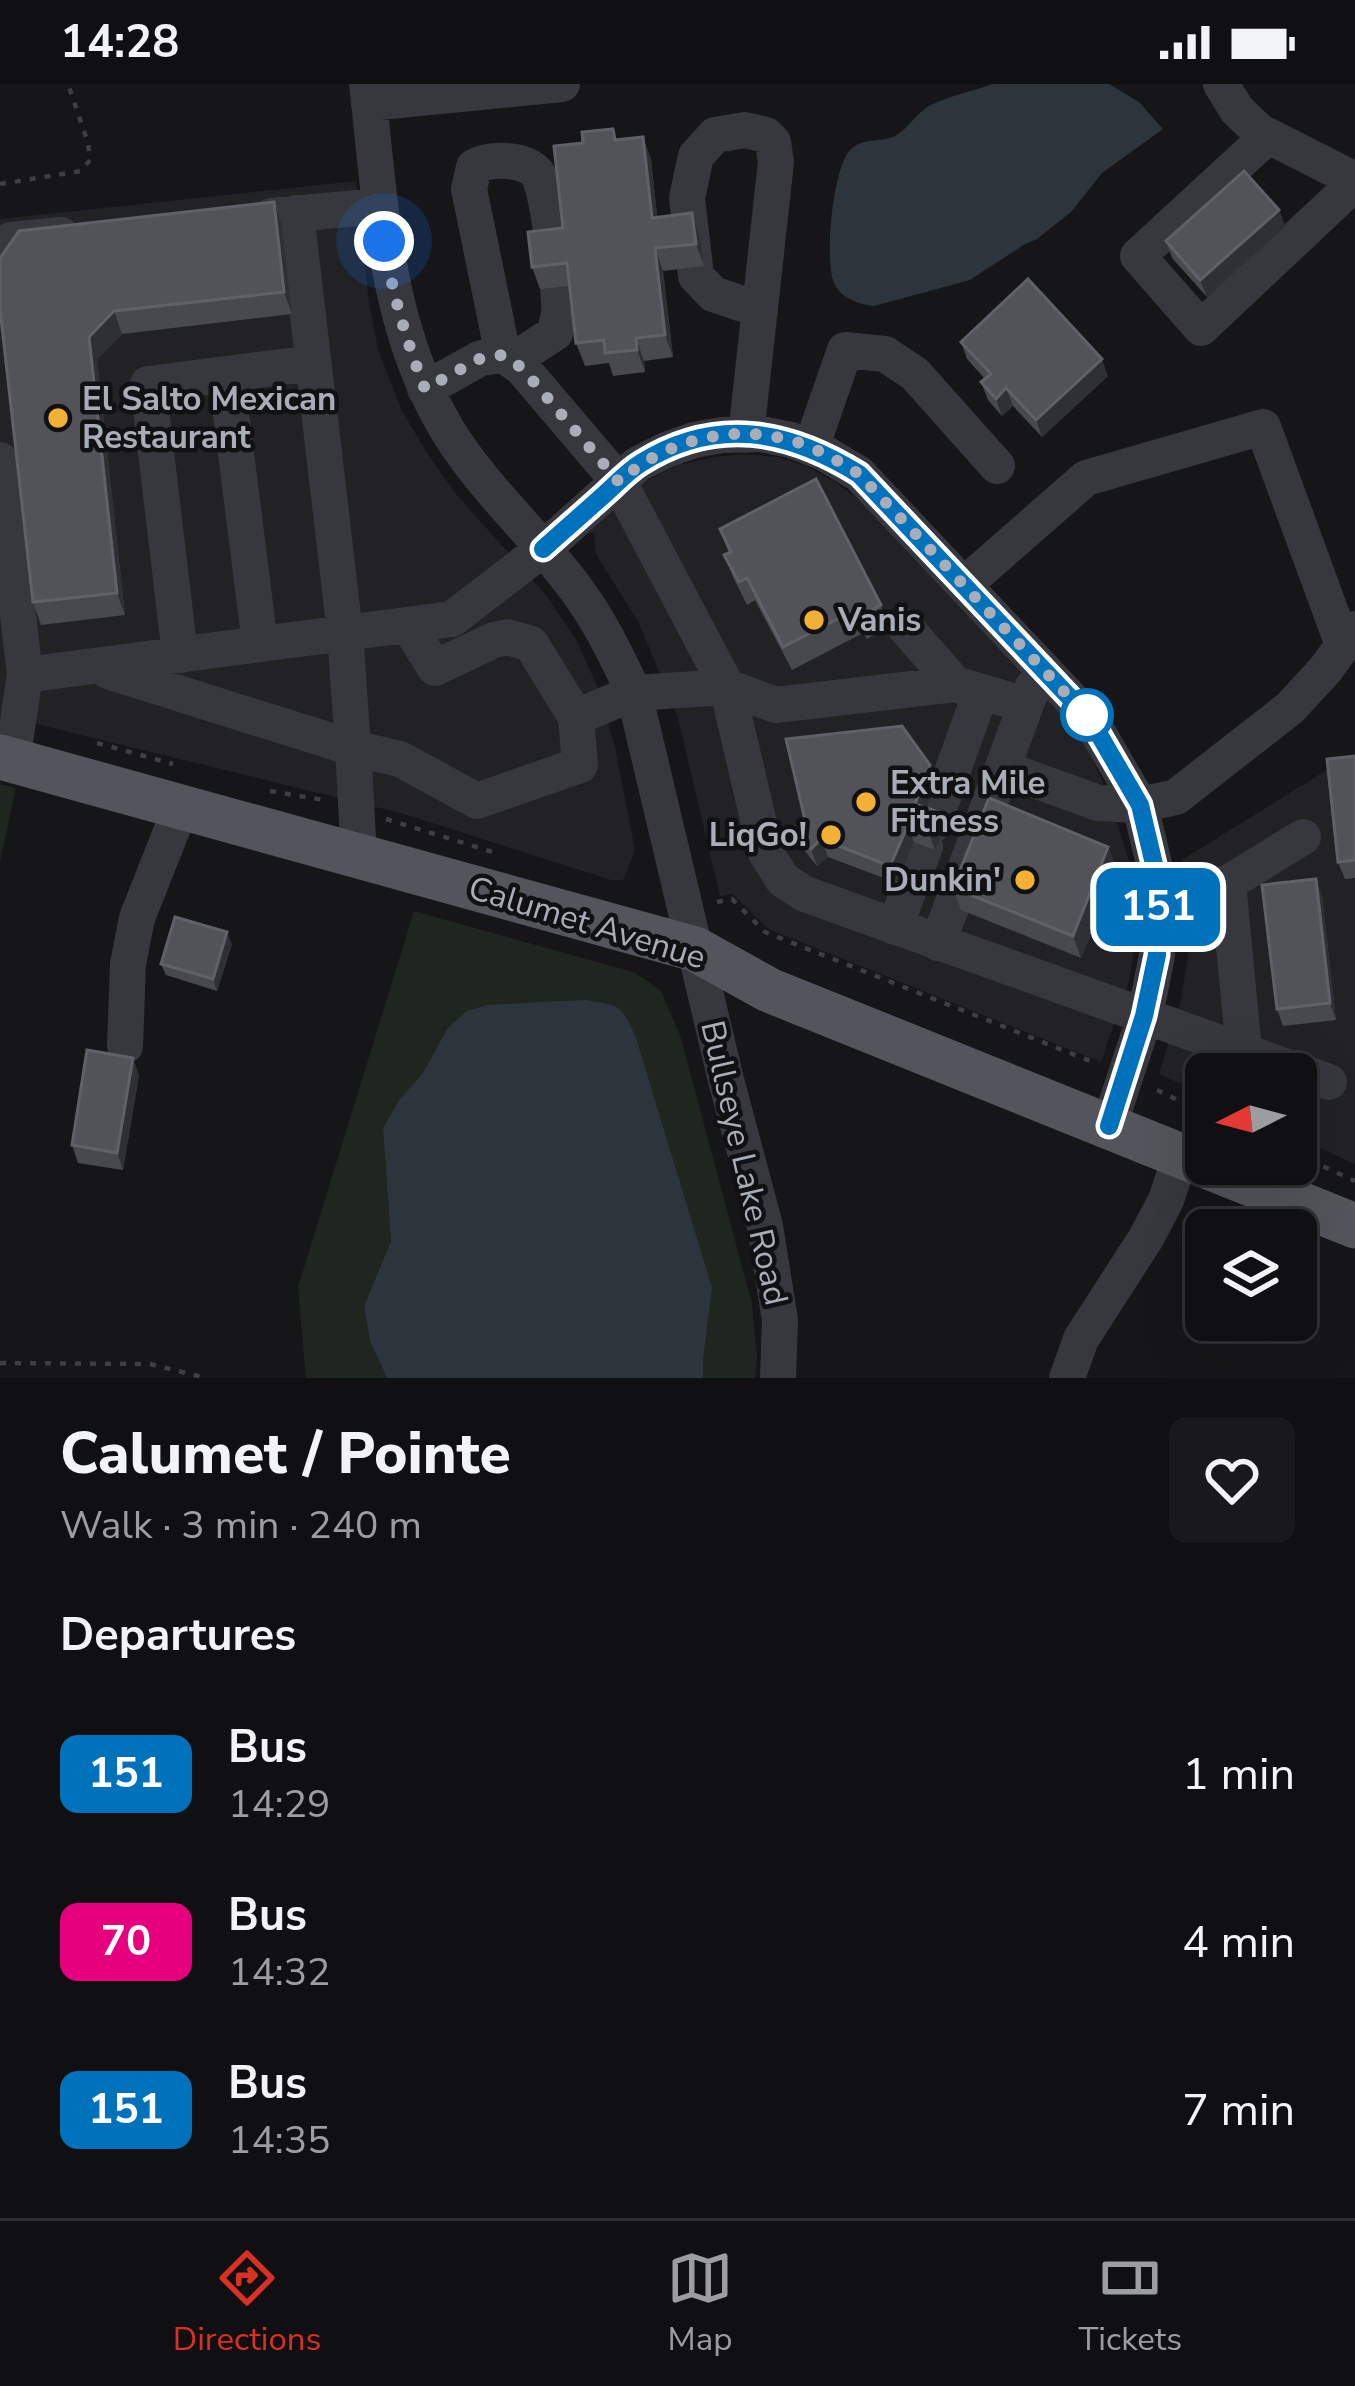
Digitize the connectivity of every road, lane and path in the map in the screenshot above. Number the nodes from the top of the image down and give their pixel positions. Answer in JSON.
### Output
{"nodes":[{"id":1,"x":68,"y":84,"type":"edge"},
{"id":2,"x":562,"y":84,"type":"edge"},
{"id":3,"x":1221,"y":84,"type":"edge"},
{"id":4,"x":368,"y":94,"type":"edge"},
{"id":5,"x":1268,"y":136,"type":"junction"},
{"id":6,"x":1355,"y":182,"type":"edge"},
{"id":7,"x":0,"y":184,"type":"edge"},
{"id":8,"x":379,"y":206,"type":"junction"},
{"id":9,"x":296,"y":213,"type":"junction"},
{"id":10,"x":248,"y":218,"type":"edge"},
{"id":11,"x":106,"y":231,"type":"edge"},
{"id":12,"x":0,"y":262,"type":"edge"},
{"id":13,"x":760,"y":310,"type":"junction"},
{"id":14,"x":507,"y":358,"type":"junction"},
{"id":15,"x":313,"y":363,"type":"junction"},
{"id":16,"x":226,"y":374,"type":"junction"},
{"id":17,"x":425,"y":389,"type":"junction"},
{"id":18,"x":746,"y":435,"type":"junction"},
{"id":19,"x":811,"y":448,"type":"junction"},
{"id":20,"x":0,"y":460,"type":"edge"},
{"id":21,"x":997,"y":466,"type":"dead end"},
{"id":22,"x":619,"y":482,"type":"junction"},
{"id":23,"x":543,"y":549,"type":"junction"},
{"id":24,"x":965,"y":584,"type":"junction"},
{"id":25,"x":407,"y":625,"type":"junction"},
{"id":26,"x":904,"y":626,"type":"dead end"},
{"id":27,"x":345,"y":633,"type":"junction"},
{"id":28,"x":1349,"y":637,"type":"edge"},
{"id":29,"x":260,"y":644,"type":"junction"},
{"id":30,"x":181,"y":655,"type":"junction"},
{"id":31,"x":93,"y":666,"type":"junction"},
{"id":32,"x":1042,"y":666,"type":"junction"},
{"id":33,"x":25,"y":675,"type":"junction"},
{"id":34,"x":727,"y":687,"type":"junction"},
{"id":35,"x":968,"y":688,"type":"junction"},
{"id":36,"x":634,"y":694,"type":"junction"},
{"id":37,"x":1024,"y":705,"type":"junction"},
{"id":38,"x":576,"y":717,"type":"junction"},
{"id":39,"x":353,"y":748,"type":"junction"},
{"id":40,"x":6,"y":759,"type":"edge"},
{"id":41,"x":1021,"y":776,"type":"dead end"},
{"id":42,"x":1140,"y":805,"type":"junction"},
{"id":43,"x":181,"y":807,"type":"junction"},
{"id":44,"x":1303,"y":837,"type":"dead end"},
{"id":45,"x":359,"y":856,"type":"junction"},
{"id":46,"x":1228,"y":883,"type":"junction"},
{"id":47,"x":1157,"y":895,"type":"junction"},
{"id":48,"x":895,"y":927,"type":"junction"},
{"id":49,"x":938,"y":943,"type":"junction"},
{"id":50,"x":695,"y":950,"type":"junction"},
{"id":51,"x":1144,"y":1016,"type":"junction"},
{"id":52,"x":125,"y":1046,"type":"dead end"},
{"id":53,"x":1244,"y":1051,"type":"junction"},
{"id":54,"x":1329,"y":1082,"type":"dead end"},
{"id":55,"x":1109,"y":1126,"type":"junction"},
{"id":56,"x":1181,"y":1155,"type":"junction"},
{"id":57,"x":1317,"y":1164,"type":"edge"},
{"id":58,"x":1355,"y":1181,"type":"edge"},
{"id":59,"x":1355,"y":1226,"type":"edge"},
{"id":60,"x":0,"y":1363,"type":"edge"},
{"id":61,"x":206,"y":1378,"type":"edge"},
{"id":62,"x":778,"y":1378,"type":"edge"},
{"id":63,"x":1067,"y":1378,"type":"edge"}],
"edges":[{"from":1,"to":7,"type":"path"},
{"from":2,"to":4,"type":"street"},
{"from":3,"to":5,"type":"street"},
{"from":4,"to":8,"type":"street","name":"Bullseye Lake Road"},
{"from":5,"to":6,"type":"street"},
{"from":5,"to":6,"type":"street"},
{"from":8,"to":9,"type":"street"},
{"from":8,"to":17,"type":"street","name":"Bullseye Lake Road"},
{"from":9,"to":10,"type":"street"},
{"from":9,"to":15,"type":"street"},
{"from":11,"to":12,"type":"street"},
{"from":13,"to":13,"type":"street"},
{"from":13,"to":18,"type":"street"},
{"from":14,"to":14,"type":"street"},
{"from":14,"to":17,"type":"street"},
{"from":14,"to":22,"type":"street"},
{"from":15,"to":16,"type":"street"},
{"from":15,"to":27,"type":"street"},
{"from":16,"to":29,"type":"street"},
{"from":16,"to":30,"type":"street"},
{"from":17,"to":23,"type":"street","name":"Bullseye Lake Road"},
{"from":18,"to":19,"type":"street"},
{"from":18,"to":22,"type":"street"},
{"from":19,"to":21,"type":"street"},
{"from":19,"to":24,"type":"street"},
{"from":20,"to":33,"type":"street"},
{"from":22,"to":23,"type":"street"},
{"from":22,"to":34,"type":"street"},
{"from":23,"to":25,"type":"street"},
{"from":23,"to":36,"type":"street","name":"Bullseye Lake Road"},
{"from":24,"to":28,"type":"street"},
{"from":24,"to":32,"type":"street"},
{"from":25,"to":27,"type":"street"},
{"from":25,"to":38,"type":"street"},
{"from":26,"to":35,"type":"street"},
{"from":27,"to":29,"type":"street"},
{"from":27,"to":39,"type":"street"},
{"from":28,"to":42,"type":"street"},
{"from":29,"to":30,"type":"street"},
{"from":30,"to":31,"type":"street"},
{"from":31,"to":33,"type":"street"},
{"from":31,"to":39,"type":"street"},
{"from":32,"to":37,"type":"street"},
{"from":32,"to":42,"type":"street"},
{"from":33,"to":40,"type":"street"},
{"from":34,"to":35,"type":"street"},
{"from":34,"to":36,"type":"street"},
{"from":34,"to":48,"type":"street"},
{"from":35,"to":37,"type":"street"},
{"from":35,"to":48,"type":"street"},
{"from":36,"to":38,"type":"street"},
{"from":36,"to":50,"type":"street","name":"Bullseye Lake Road"},
{"from":37,"to":49,"type":"street"},
{"from":38,"to":39,"type":"street"},
{"from":39,"to":45,"type":"street"},
{"from":40,"to":43,"type":"main road","name":"Calumet Avenue"},
{"from":41,"to":42,"type":"street"},
{"from":42,"to":47,"type":"street"},
{"from":43,"to":45,"type":"main road","name":"Calumet Avenue"},
{"from":43,"to":52,"type":"street"},
{"from":44,"to":46,"type":"street"},
{"from":45,"to":50,"type":"main road","name":"Calumet Avenue"},
{"from":46,"to":47,"type":"street"},
{"from":46,"to":53,"type":"street"},
{"from":47,"to":51,"type":"street"},
{"from":48,"to":49,"type":"street"},
{"from":49,"to":51,"type":"street"},
{"from":50,"to":55,"type":"main road","name":"Calumet Avenue"},
{"from":50,"to":62,"type":"street","name":"Bullseye Lake Road"},
{"from":51,"to":53,"type":"street"},
{"from":51,"to":55,"type":"street"},
{"from":53,"to":54,"type":"street"},
{"from":55,"to":56,"type":"main road","name":"Calumet Avenue"},
{"from":56,"to":59,"type":"main road","name":"Calumet Avenue"},
{"from":56,"to":63,"type":"street"},
{"from":57,"to":58,"type":"path"},
{"from":60,"to":61,"type":"path"}]}
